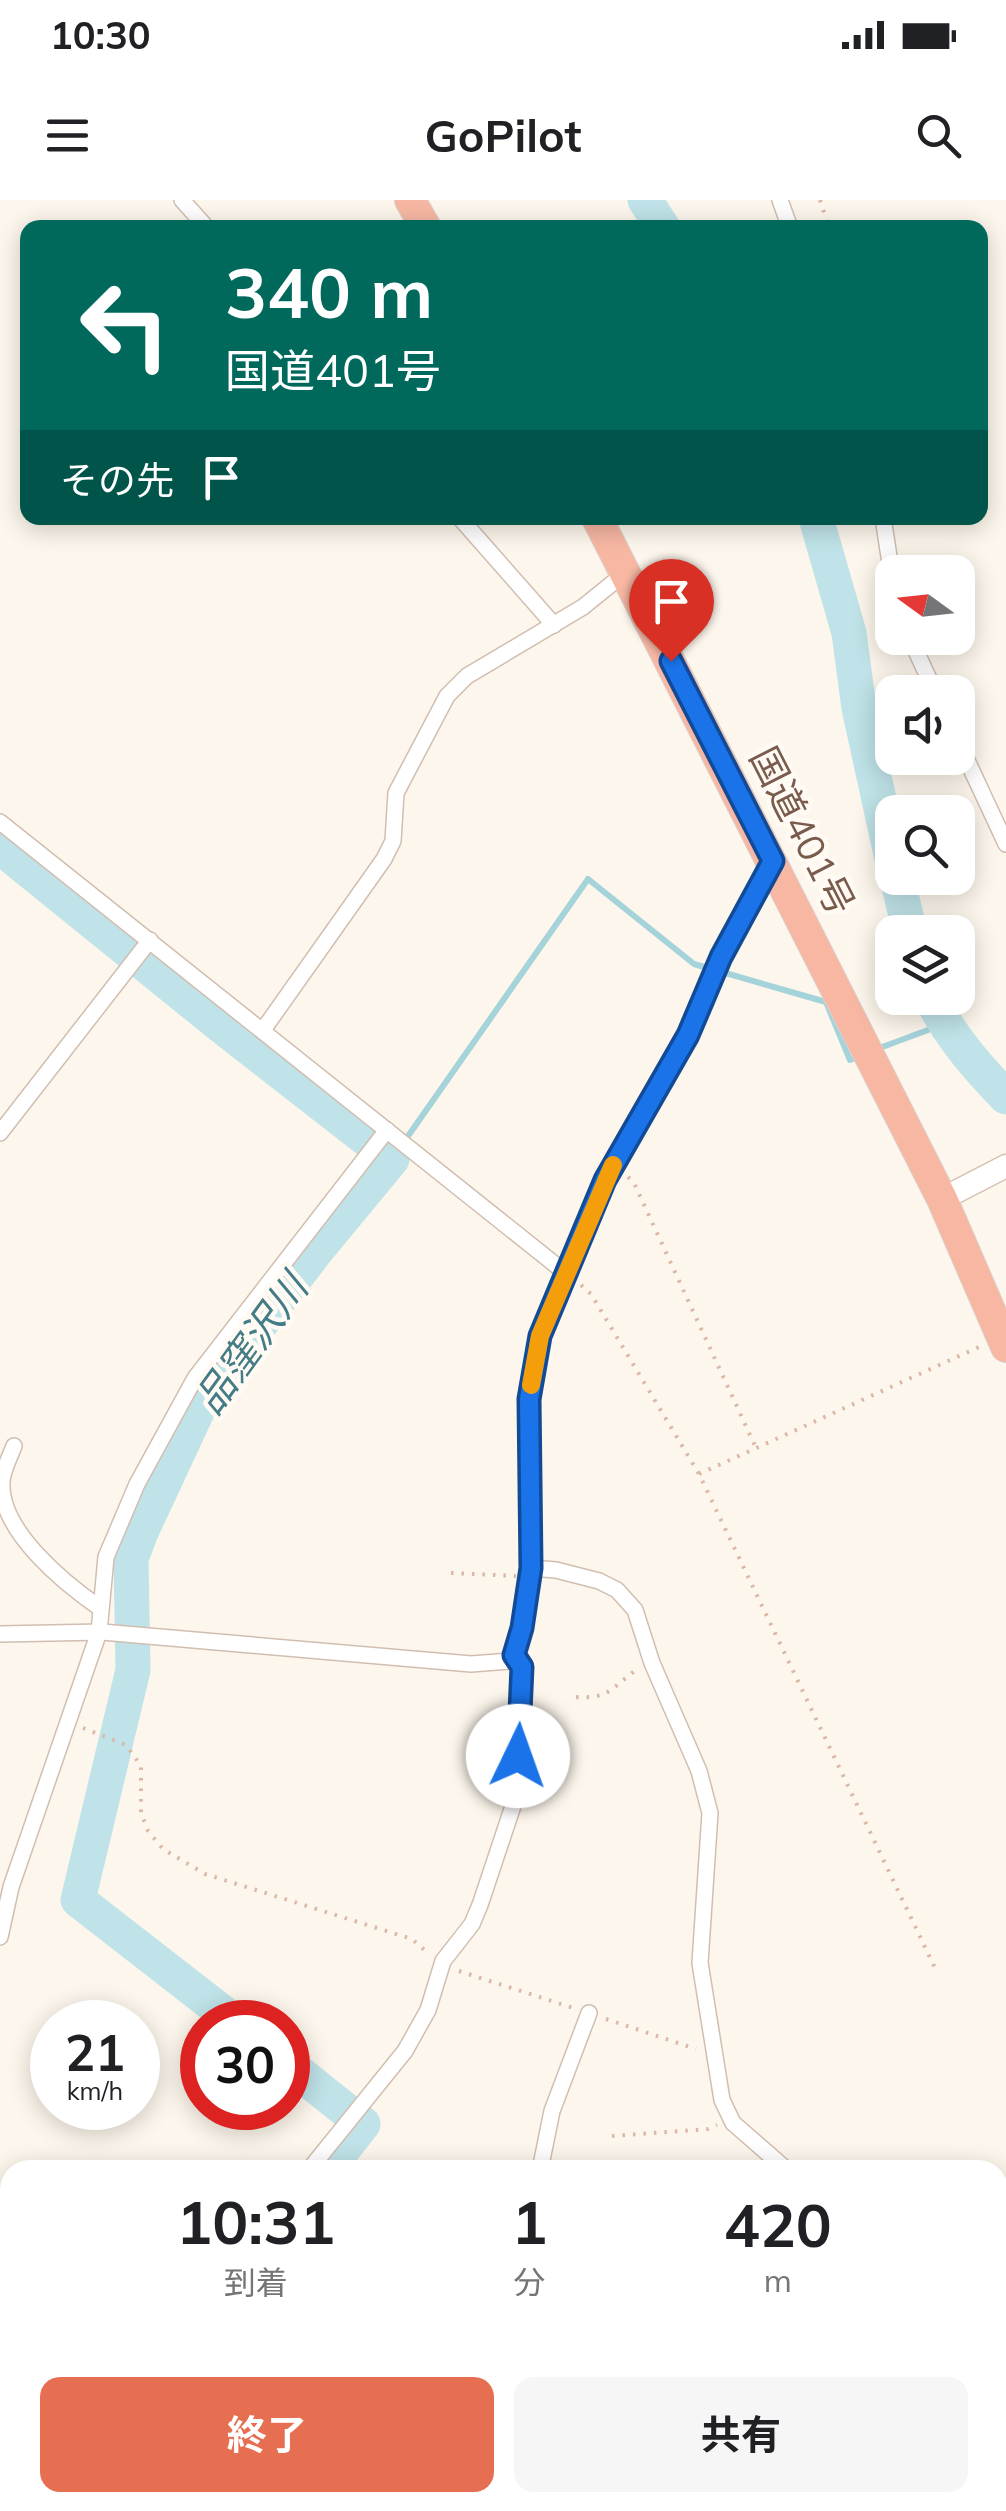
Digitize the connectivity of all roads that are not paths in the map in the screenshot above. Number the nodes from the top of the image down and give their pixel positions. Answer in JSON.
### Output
{"nodes":[{"id":1,"x":182,"y":200,"type":"edge"},
{"id":2,"x":200,"y":220,"type":"edge"},
{"id":3,"x":466,"y":525,"type":"edge"},
{"id":4,"x":600,"y":525,"type":"edge"},
{"id":5,"x":884,"y":525,"type":"edge"},
{"id":6,"x":889,"y":555,"type":"edge"},
{"id":7,"x":625,"y":572,"type":"junction"},
{"id":8,"x":554,"y":625,"type":"junction"},
{"id":9,"x":974,"y":775,"type":"edge"},
{"id":10,"x":0,"y":822,"type":"edge"},
{"id":11,"x":1006,"y":844,"type":"edge"},
{"id":12,"x":773,"y":861,"type":"junction"},
{"id":13,"x":150,"y":940,"type":"junction"},
{"id":14,"x":263,"y":1030,"type":"junction"},
{"id":15,"x":388,"y":1130,"type":"junction"},
{"id":16,"x":0,"y":1133,"type":"edge"},
{"id":17,"x":1006,"y":1166,"type":"edge"},
{"id":18,"x":952,"y":1194,"type":"junction"},
{"id":19,"x":568,"y":1274,"type":"junction"},
{"id":20,"x":998,"y":1341,"type":"edge"},
{"id":21,"x":14,"y":1446,"type":"dead end"},
{"id":22,"x":530,"y":1573,"type":"junction"},
{"id":23,"x":100,"y":1608,"type":"junction"},
{"id":24,"x":99,"y":1632,"type":"junction"},
{"id":25,"x":0,"y":1634,"type":"edge"},
{"id":26,"x":514,"y":1655,"type":"junction"},
{"id":27,"x":0,"y":1937,"type":"edge"},
{"id":28,"x":589,"y":2014,"type":"road end"},
{"id":29,"x":316,"y":2160,"type":"edge"},
{"id":30,"x":542,"y":2160,"type":"edge"},
{"id":31,"x":776,"y":2160,"type":"edge"}],
"edges":[{"from":1,"to":2,"type":"street"},
{"from":3,"to":8,"type":"street"},
{"from":4,"to":7,"type":"highway","name":"国道401号"},
{"from":5,"to":6,"type":"street"},
{"from":7,"to":8,"type":"street"},
{"from":7,"to":12,"type":"highway","name":"国道401号"},
{"from":8,"to":14,"type":"street"},
{"from":9,"to":11,"type":"street"},
{"from":10,"to":13,"type":"street"},
{"from":12,"to":18,"type":"highway","name":"国道401号"},
{"from":12,"to":19,"type":"street"},
{"from":13,"to":14,"type":"street"},
{"from":13,"to":16,"type":"street"},
{"from":14,"to":15,"type":"street"},
{"from":15,"to":19,"type":"street"},
{"from":15,"to":23,"type":"street"},
{"from":17,"to":18,"type":"main road"},
{"from":18,"to":20,"type":"highway","name":"国道401号"},
{"from":19,"to":22,"type":"street"},
{"from":21,"to":23,"type":"street"},
{"from":22,"to":26,"type":"street"},
{"from":22,"to":31,"type":"street"},
{"from":23,"to":24,"type":"street"},
{"from":24,"to":25,"type":"street"},
{"from":24,"to":26,"type":"street"},
{"from":24,"to":27,"type":"street"},
{"from":26,"to":29,"type":"street"},
{"from":28,"to":30,"type":"street"}]}
